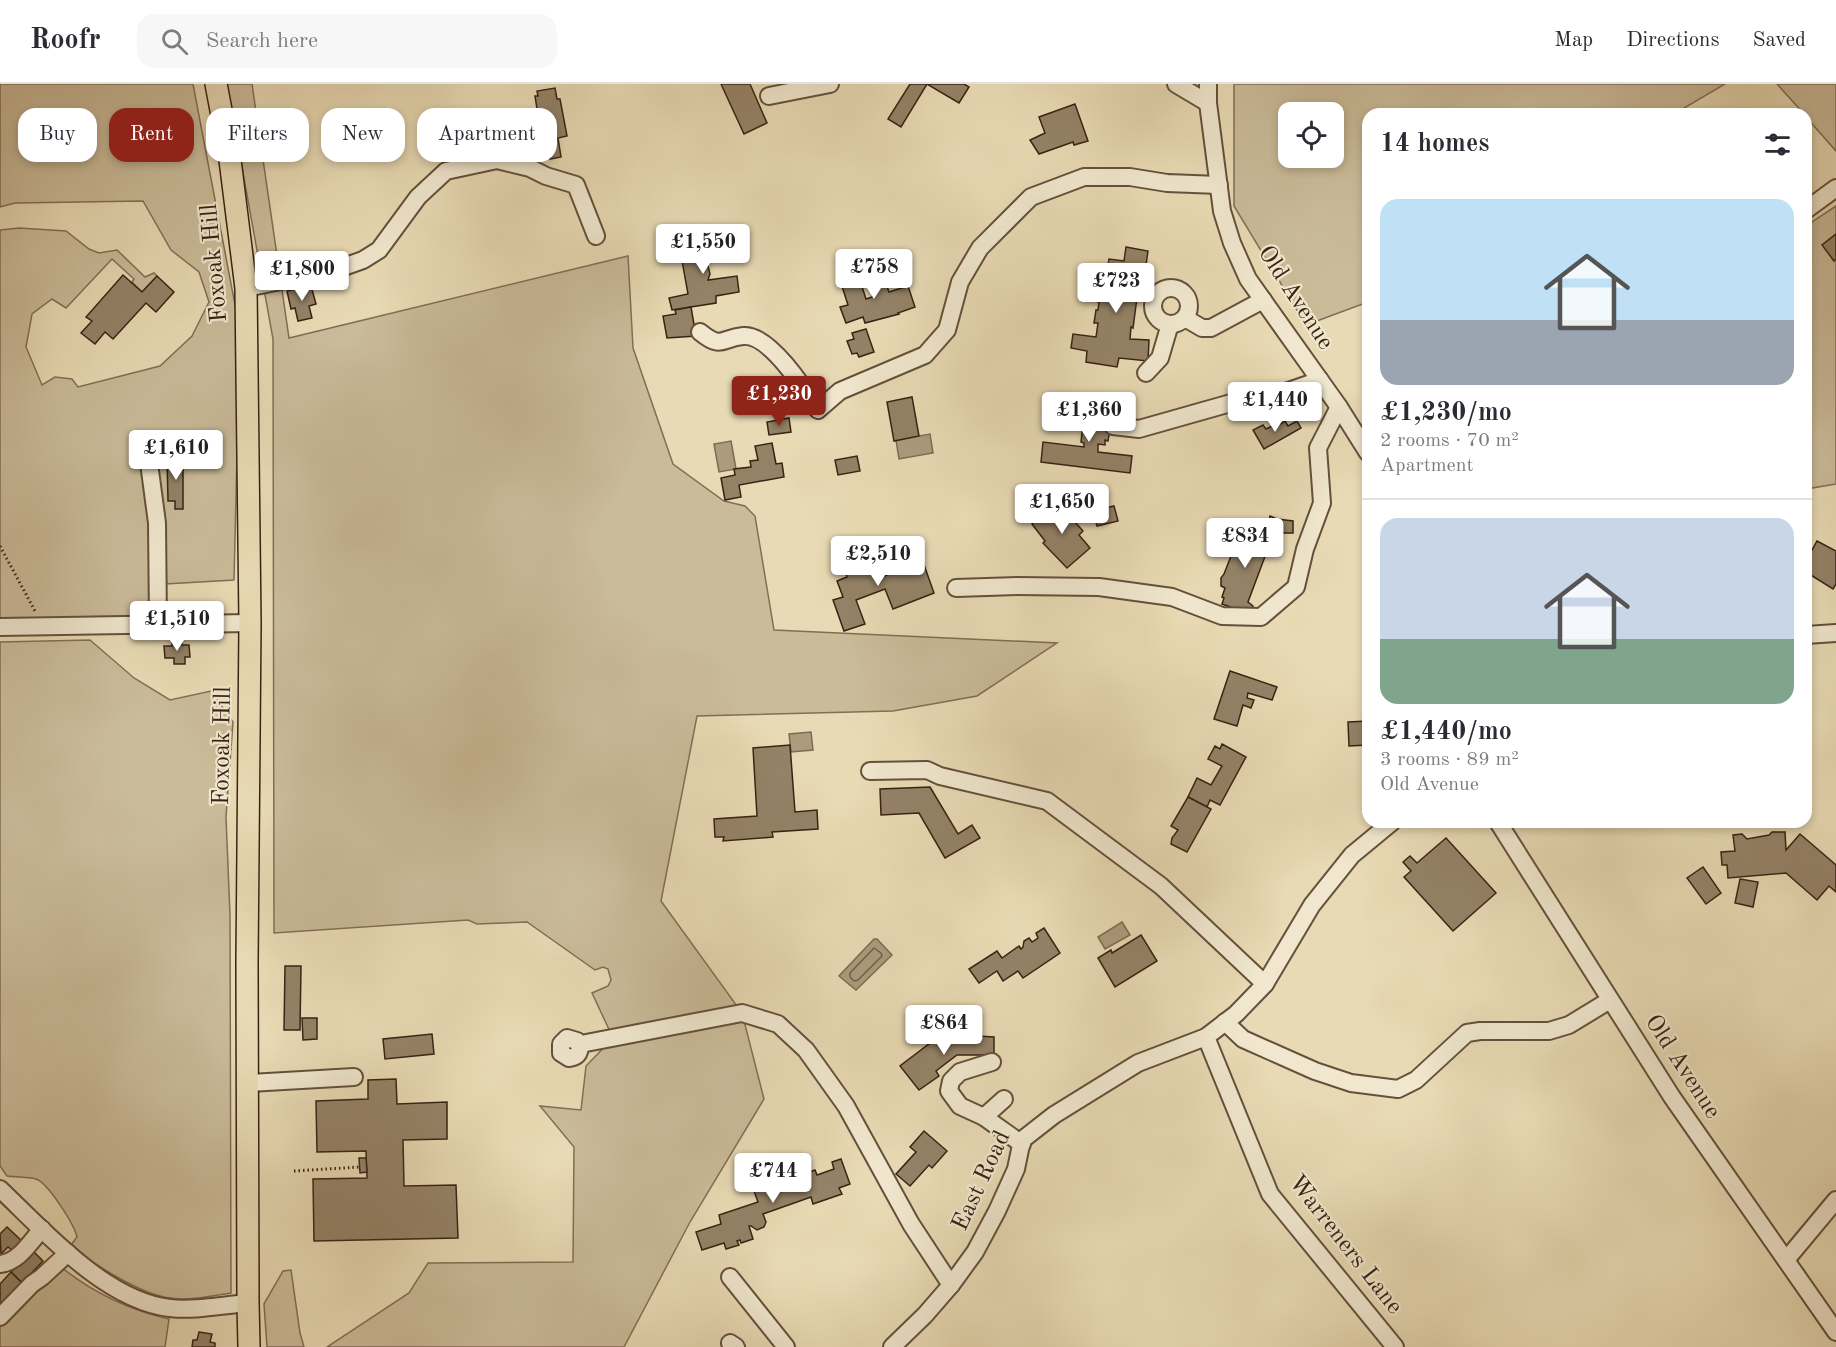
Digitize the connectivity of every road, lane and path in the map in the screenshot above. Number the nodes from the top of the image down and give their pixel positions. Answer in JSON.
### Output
{"nodes":[{"id":1,"x":216,"y":84,"type":"edge"},
{"id":2,"x":830,"y":84,"type":"edge"},
{"id":3,"x":1176,"y":84,"type":"edge"},
{"id":4,"x":1208,"y":84,"type":"edge"},
{"id":5,"x":769,"y":96,"type":"dead end"},
{"id":6,"x":1208,"y":103,"type":"junction"},
{"id":7,"x":1219,"y":185,"type":"junction"},
{"id":8,"x":1836,"y":188,"type":"edge"},
{"id":9,"x":1812,"y":206,"type":"edge"},
{"id":10,"x":596,"y":236,"type":"dead end"},
{"id":11,"x":246,"y":288,"type":"junction"},
{"id":12,"x":1263,"y":300,"type":"junction"},
{"id":13,"x":700,"y":332,"type":"dead end"},
{"id":14,"x":1146,"y":373,"type":"dead end"},
{"id":15,"x":1320,"y":380,"type":"junction"},
{"id":16,"x":1339,"y":407,"type":"junction"},
{"id":17,"x":1113,"y":426,"type":"dead end"},
{"id":18,"x":1362,"y":443,"type":"edge"},
{"id":19,"x":149,"y":463,"type":"dead end"},
{"id":20,"x":0,"y":546,"type":"edge"},
{"id":21,"x":956,"y":588,"type":"dead end"},
{"id":22,"x":158,"y":623,"type":"junction"},
{"id":23,"x":250,"y":623,"type":"junction"},
{"id":24,"x":43,"y":626,"type":"junction"},
{"id":25,"x":0,"y":627,"type":"edge"},
{"id":26,"x":1836,"y":633,"type":"edge"},
{"id":27,"x":1812,"y":635,"type":"edge"},
{"id":28,"x":870,"y":771,"type":"dead end"},
{"id":29,"x":1385,"y":828,"type":"edge"},
{"id":30,"x":1502,"y":828,"type":"edge"},
{"id":31,"x":1265,"y":984,"type":"junction"},
{"id":32,"x":1611,"y":1000,"type":"junction"},
{"id":33,"x":1225,"y":1022,"type":"junction"},
{"id":34,"x":1206,"y":1037,"type":"junction"},
{"id":35,"x":580,"y":1045,"type":"dead end"},
{"id":36,"x":992,"y":1062,"type":"dead end"},
{"id":37,"x":354,"y":1077,"type":"dead end"},
{"id":38,"x":248,"y":1083,"type":"junction"},
{"id":39,"x":1004,"y":1099,"type":"dead end"},
{"id":40,"x":984,"y":1118,"type":"junction"},
{"id":41,"x":1022,"y":1144,"type":"junction"},
{"id":42,"x":360,"y":1167,"type":"dead end"},
{"id":43,"x":294,"y":1172,"type":"dead end"},
{"id":44,"x":0,"y":1190,"type":"edge"},
{"id":45,"x":1836,"y":1200,"type":"edge"},
{"id":46,"x":42,"y":1229,"type":"junction"},
{"id":47,"x":68,"y":1253,"type":"junction"},
{"id":48,"x":1786,"y":1260,"type":"junction"},
{"id":49,"x":0,"y":1264,"type":"edge"},
{"id":50,"x":730,"y":1277,"type":"dead end"},
{"id":51,"x":951,"y":1285,"type":"junction"},
{"id":52,"x":248,"y":1303,"type":"junction"},
{"id":53,"x":0,"y":1317,"type":"edge"},
{"id":54,"x":1836,"y":1332,"type":"edge"},
{"id":55,"x":249,"y":1347,"type":"edge"},
{"id":56,"x":786,"y":1347,"type":"edge"},
{"id":57,"x":891,"y":1347,"type":"edge"},
{"id":58,"x":1395,"y":1347,"type":"edge"}],
"edges":[{"from":1,"to":11,"type":"main road","name":"Foxoak Hill"},
{"from":2,"to":5,"type":"street"},
{"from":3,"to":6,"type":"street"},
{"from":4,"to":6,"type":"street","name":"Old Avenue"},
{"from":6,"to":7,"type":"street","name":"Old Avenue"},
{"from":7,"to":12,"type":"street","name":"Old Avenue"},
{"from":7,"to":13,"type":"street"},
{"from":8,"to":9,"type":"street"},
{"from":10,"to":11,"type":"street"},
{"from":11,"to":23,"type":"main road","name":"Foxoak Hill"},
{"from":12,"to":14,"type":"street"},
{"from":12,"to":15,"type":"street","name":"Old Avenue"},
{"from":15,"to":16,"type":"street","name":"Old Avenue"},
{"from":15,"to":17,"type":"street"},
{"from":16,"to":18,"type":"street","name":"Old Avenue"},
{"from":16,"to":21,"type":"street"},
{"from":19,"to":22,"type":"street"},
{"from":20,"to":24,"type":"path"},
{"from":22,"to":23,"type":"street"},
{"from":22,"to":24,"type":"street"},
{"from":23,"to":38,"type":"main road","name":"Foxoak Hill"},
{"from":24,"to":25,"type":"street"},
{"from":26,"to":27,"type":"street"},
{"from":28,"to":31,"type":"street"},
{"from":29,"to":31,"type":"street"},
{"from":30,"to":32,"type":"street","name":"Old Avenue"},
{"from":31,"to":33,"type":"street"},
{"from":32,"to":33,"type":"street"},
{"from":32,"to":48,"type":"street","name":"Old Avenue"},
{"from":33,"to":34,"type":"street"},
{"from":34,"to":41,"type":"street","name":"East Road"},
{"from":34,"to":58,"type":"street","name":"Warreners Lane"},
{"from":35,"to":51,"type":"street"},
{"from":36,"to":40,"type":"street"},
{"from":37,"to":38,"type":"street"},
{"from":38,"to":52,"type":"main road","name":"Foxoak Hill"},
{"from":39,"to":40,"type":"street"},
{"from":40,"to":41,"type":"street"},
{"from":41,"to":51,"type":"street","name":"East Road"},
{"from":42,"to":43,"type":"path"},
{"from":44,"to":46,"type":"street"},
{"from":45,"to":48,"type":"street"},
{"from":46,"to":47,"type":"street"},
{"from":46,"to":49,"type":"street"},
{"from":47,"to":52,"type":"street"},
{"from":47,"to":53,"type":"street"},
{"from":48,"to":54,"type":"street","name":"Old Avenue"},
{"from":50,"to":56,"type":"street"},
{"from":51,"to":57,"type":"street","name":"East Road"},
{"from":52,"to":55,"type":"main road","name":"Foxoak Hill"}]}
